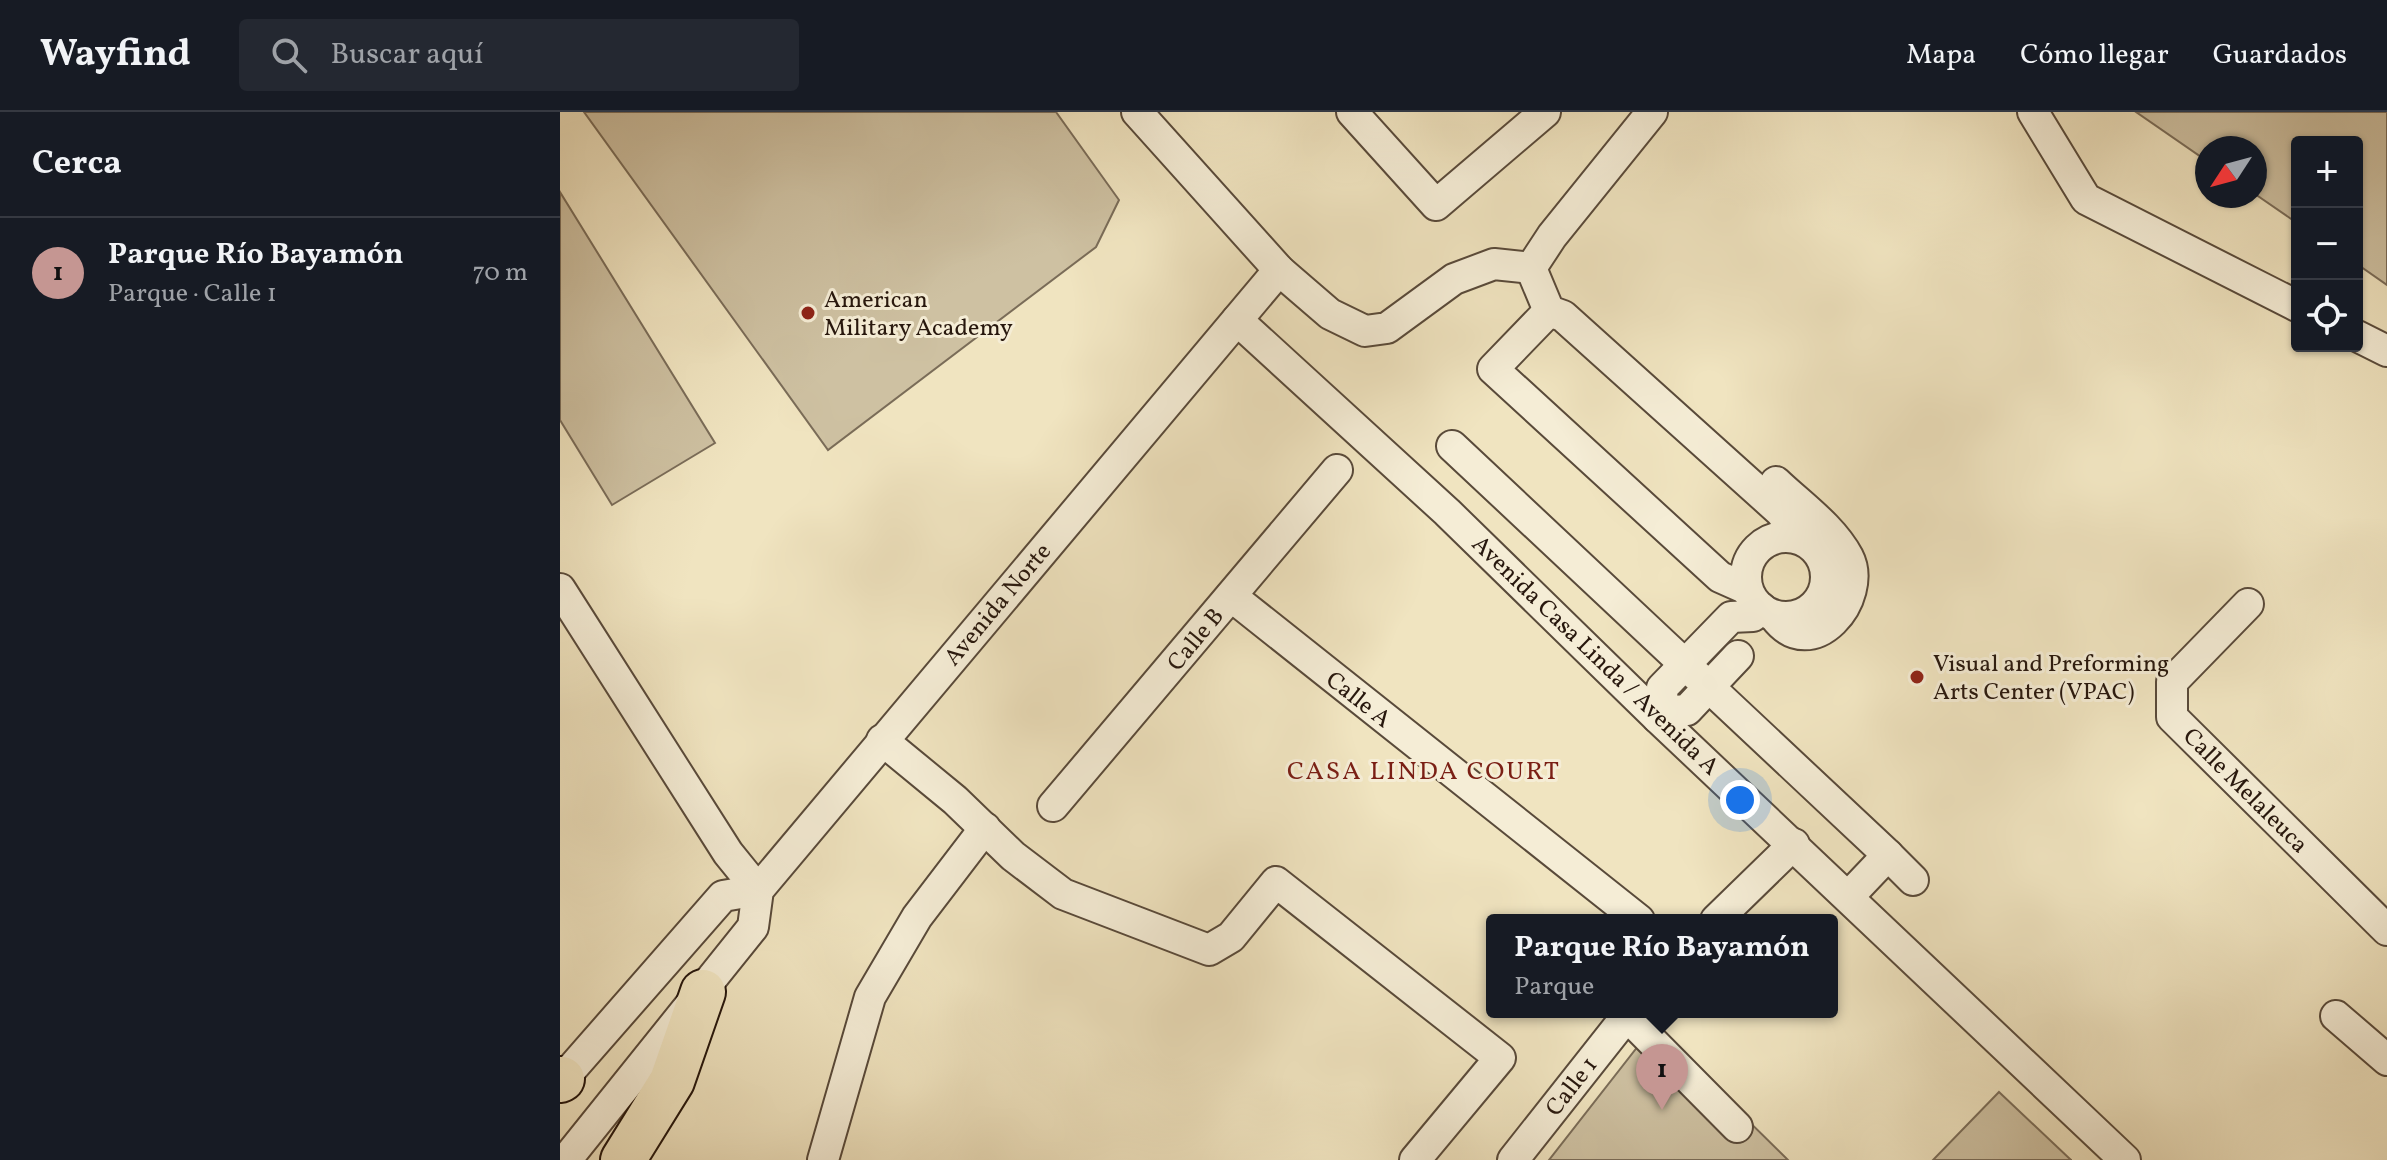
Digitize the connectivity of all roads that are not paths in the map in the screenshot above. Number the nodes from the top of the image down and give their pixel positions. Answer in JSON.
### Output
{"nodes":[{"id":1,"x":1137,"y":112,"type":"edge"},
{"id":2,"x":1352,"y":112,"type":"edge"},
{"id":3,"x":1545,"y":112,"type":"edge"},
{"id":4,"x":1652,"y":112,"type":"edge"},
{"id":5,"x":2033,"y":112,"type":"edge"},
{"id":6,"x":1531,"y":268,"type":"junction"},
{"id":7,"x":1279,"y":270,"type":"junction"},
{"id":8,"x":2291,"y":303,"type":"edge"},
{"id":9,"x":1549,"y":311,"type":"junction"},
{"id":10,"x":1237,"y":320,"type":"junction"},
{"id":11,"x":2363,"y":339,"type":"edge"},
{"id":12,"x":2387,"y":351,"type":"edge"},
{"id":13,"x":1452,"y":446,"type":"dead end"},
{"id":14,"x":1710,"y":448,"type":"junction"},
{"id":15,"x":1337,"y":470,"type":"dead end"},
{"id":16,"x":1800,"y":539,"type":"junction"},
{"id":17,"x":560,"y":589,"type":"edge"},
{"id":18,"x":1231,"y":596,"type":"junction"},
{"id":19,"x":2248,"y":604,"type":"dead end"},
{"id":20,"x":1754,"y":621,"type":"junction"},
{"id":21,"x":1685,"y":665,"type":"junction"},
{"id":22,"x":1708,"y":686,"type":"junction"},
{"id":23,"x":1660,"y":715,"type":"junction"},
{"id":24,"x":882,"y":740,"type":"junction"},
{"id":25,"x":1053,"y":806,"type":"dead end"},
{"id":26,"x":985,"y":828,"type":"junction"},
{"id":27,"x":1794,"y":844,"type":"junction"},
{"id":28,"x":1888,"y":855,"type":"junction"},
{"id":29,"x":1913,"y":880,"type":"dead end"},
{"id":30,"x":758,"y":890,"type":"junction"},
{"id":31,"x":1849,"y":896,"type":"junction"},
{"id":32,"x":1631,"y":914,"type":"edge"},
{"id":33,"x":1722,"y":914,"type":"edge"},
{"id":34,"x":2387,"y":930,"type":"edge"},
{"id":35,"x":703,"y":992,"type":"junction"},
{"id":36,"x":2336,"y":1016,"type":"dead end"},
{"id":37,"x":1625,"y":1018,"type":"edge"},
{"id":38,"x":1632,"y":1018,"type":"edge"},
{"id":39,"x":2387,"y":1060,"type":"edge"},
{"id":40,"x":561,"y":1080,"type":"edge"},
{"id":41,"x":1737,"y":1127,"type":"dead end"},
{"id":42,"x":566,"y":1160,"type":"edge"},
{"id":43,"x":623,"y":1160,"type":"edge"},
{"id":44,"x":823,"y":1160,"type":"edge"},
{"id":45,"x":1415,"y":1160,"type":"edge"},
{"id":46,"x":1513,"y":1160,"type":"edge"},
{"id":47,"x":2125,"y":1160,"type":"edge"}],
"edges":[{"from":1,"to":7,"type":"street"},
{"from":2,"to":3,"type":"street"},
{"from":4,"to":6,"type":"street"},
{"from":5,"to":8,"type":"street"},
{"from":6,"to":7,"type":"street"},
{"from":6,"to":9,"type":"street"},
{"from":7,"to":10,"type":"street","name":"Avenida Norte"},
{"from":9,"to":14,"type":"street"},
{"from":9,"to":20,"type":"street"},
{"from":10,"to":23,"type":"street","name":"Avenida Casa Linda / Avenida A"},
{"from":10,"to":24,"type":"street","name":"Avenida Norte"},
{"from":11,"to":12,"type":"street"},
{"from":13,"to":21,"type":"street"},
{"from":14,"to":16,"type":"street"},
{"from":14,"to":20,"type":"street"},
{"from":15,"to":18,"type":"street","name":"Calle B"},
{"from":16,"to":20,"type":"street"},
{"from":16,"to":20,"type":"street"},
{"from":17,"to":30,"type":"street"},
{"from":18,"to":25,"type":"street","name":"Calle B"},
{"from":18,"to":32,"type":"street","name":"Calle A"},
{"from":19,"to":34,"type":"street","name":"Calle Melaleuca"},
{"from":20,"to":21,"type":"street"},
{"from":20,"to":22,"type":"street"},
{"from":21,"to":22,"type":"street"},
{"from":21,"to":23,"type":"street"},
{"from":22,"to":23,"type":"street"},
{"from":22,"to":28,"type":"street"},
{"from":23,"to":27,"type":"street","name":"Avenida Casa Linda / Avenida A"},
{"from":24,"to":26,"type":"street"},
{"from":24,"to":30,"type":"street","name":"Avenida Norte"},
{"from":26,"to":44,"type":"street"},
{"from":26,"to":45,"type":"street"},
{"from":27,"to":31,"type":"street","name":"Avenida Casa Linda / Avenida A"},
{"from":27,"to":33,"type":"street"},
{"from":28,"to":29,"type":"street"},
{"from":28,"to":31,"type":"street"},
{"from":30,"to":35,"type":"street","name":"Avenida Norte"},
{"from":30,"to":40,"type":"street"},
{"from":31,"to":47,"type":"street","name":"Avenida Casa Linda / Avenida A"},
{"from":35,"to":42,"type":"street","name":"Avenida Norte"},
{"from":35,"to":43,"type":"highway"},
{"from":36,"to":39,"type":"street"},
{"from":37,"to":46,"type":"street","name":"Calle 1"},
{"from":38,"to":41,"type":"street"}]}
